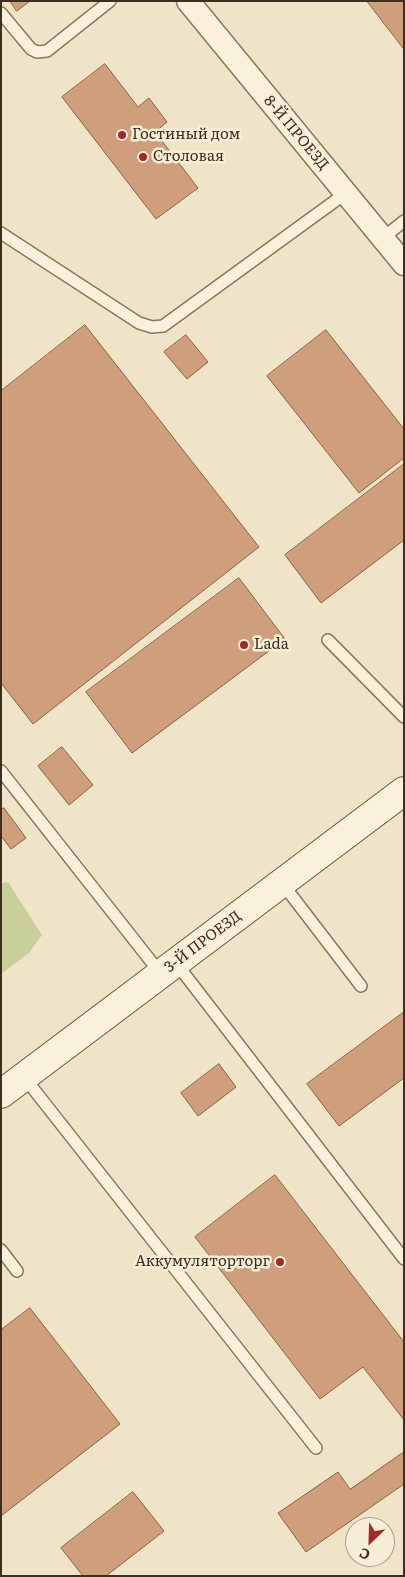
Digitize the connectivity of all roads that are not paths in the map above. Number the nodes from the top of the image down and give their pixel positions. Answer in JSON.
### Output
{"nodes":[{"id":1,"x":110,"y":1,"type":"edge"},
{"id":2,"x":188,"y":1,"type":"edge"},
{"id":3,"x":1,"y":13,"type":"edge"},
{"id":4,"x":346,"y":194,"type":"junction"},
{"id":5,"x":404,"y":221,"type":"edge"},
{"id":6,"x":1,"y":233,"type":"edge"},
{"id":7,"x":383,"y":238,"type":"junction"},
{"id":8,"x":404,"y":264,"type":"edge"},
{"id":9,"x":328,"y":640,"type":"dead end"},
{"id":10,"x":404,"y":717,"type":"edge"},
{"id":11,"x":1,"y":771,"type":"edge"},
{"id":12,"x":404,"y":791,"type":"edge"},
{"id":13,"x":282,"y":883,"type":"junction"},
{"id":14,"x":168,"y":968,"type":"junction"},
{"id":15,"x":361,"y":986,"type":"dead end"},
{"id":16,"x":24,"y":1076,"type":"junction"},
{"id":17,"x":1,"y":1094,"type":"edge"},
{"id":18,"x":1,"y":1250,"type":"edge"},
{"id":19,"x":404,"y":1258,"type":"edge"},
{"id":20,"x":17,"y":1271,"type":"dead end"},
{"id":21,"x":316,"y":1448,"type":"dead end"}],
"edges":[{"from":1,"to":3,"type":"lane"},
{"from":2,"to":4,"type":"street","name":"8-Й ПРОЕЗД"},
{"from":4,"to":6,"type":"lane"},
{"from":4,"to":7,"type":"street","name":"8-Й ПРОЕЗД"},
{"from":5,"to":7,"type":"lane"},
{"from":7,"to":8,"type":"street","name":"8-Й ПРОЕЗД"},
{"from":9,"to":10,"type":"lane"},
{"from":11,"to":14,"type":"lane"},
{"from":12,"to":13,"type":"street","name":"3-Й ПРОЕЗД"},
{"from":13,"to":14,"type":"street","name":"3-Й ПРОЕЗД"},
{"from":13,"to":15,"type":"lane"},
{"from":14,"to":16,"type":"street","name":"3-Й ПРОЕЗД"},
{"from":14,"to":19,"type":"lane"},
{"from":16,"to":17,"type":"street","name":"3-Й ПРОЕЗД"},
{"from":16,"to":21,"type":"lane"},
{"from":18,"to":20,"type":"lane"}]}
